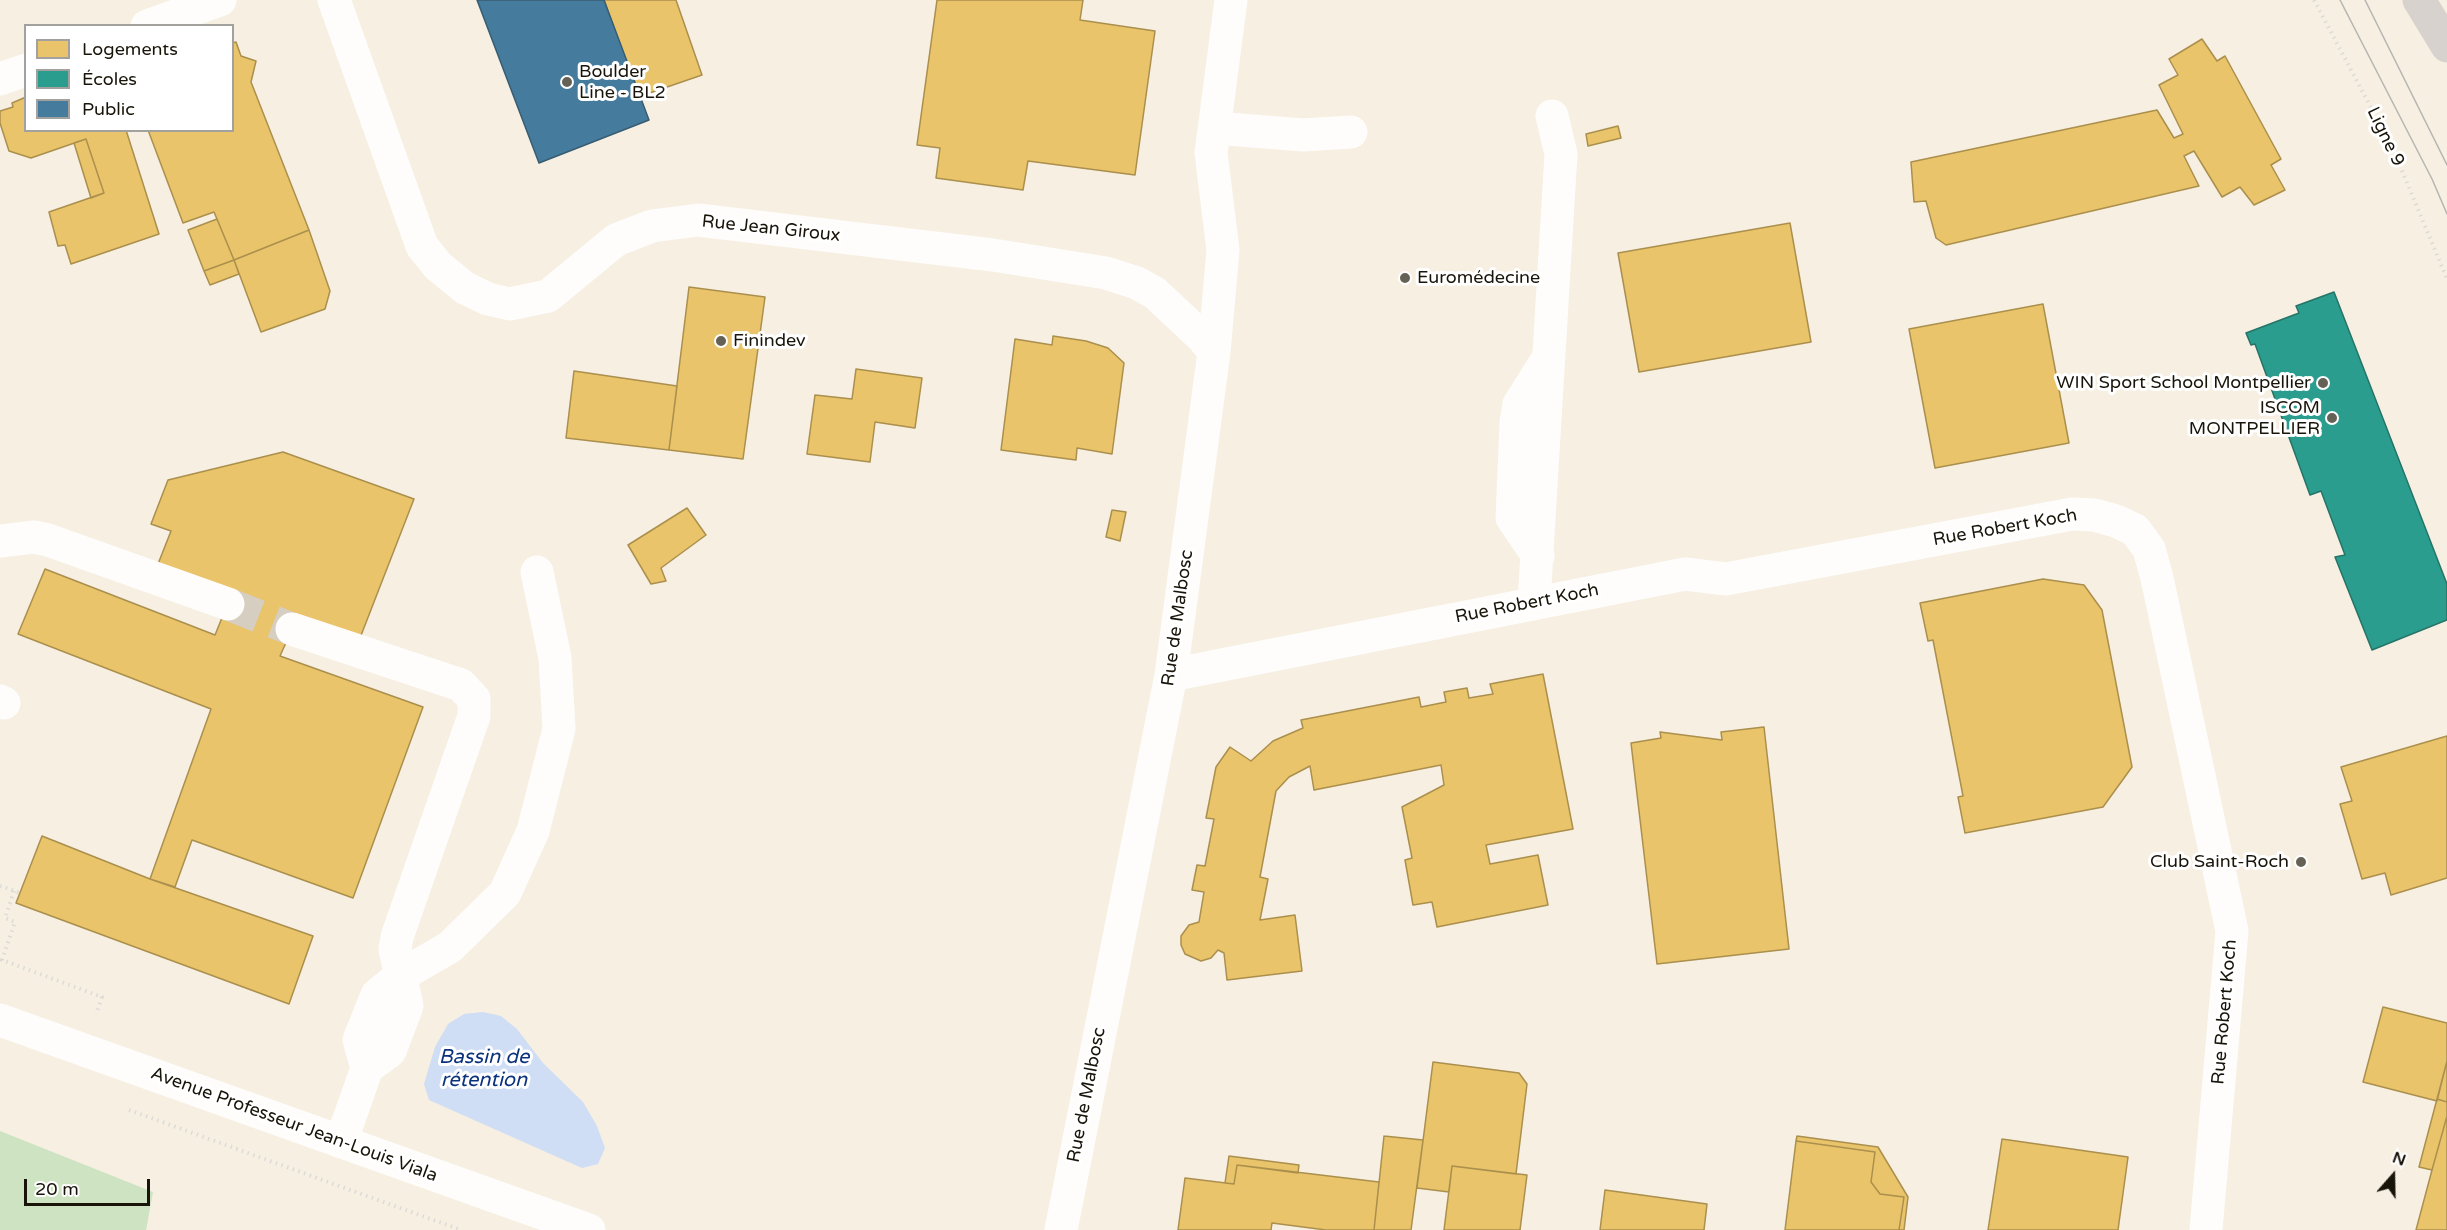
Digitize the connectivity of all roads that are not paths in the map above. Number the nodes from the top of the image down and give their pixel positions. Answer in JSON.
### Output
{"nodes":[{"id":1,"x":220,"y":0,"type":"edge"},
{"id":2,"x":334,"y":0,"type":"edge"},
{"id":3,"x":1232,"y":0,"type":"edge"},
{"id":4,"x":2419,"y":0,"type":"edge"},
{"id":5,"x":153,"y":24,"type":"edge"},
{"id":6,"x":2447,"y":46,"type":"edge"},
{"id":7,"x":24,"y":71,"type":"edge"},
{"id":8,"x":0,"y":79,"type":"edge"},
{"id":9,"x":1552,"y":116,"type":"dead end"},
{"id":10,"x":1215,"y":128,"type":"junction"},
{"id":11,"x":1351,"y":132,"type":"dead end"},
{"id":12,"x":1214,"y":352,"type":"junction"},
{"id":13,"x":0,"y":541,"type":"edge"},
{"id":14,"x":537,"y":572,"type":"dead end"},
{"id":15,"x":1534,"y":602,"type":"junction"},
{"id":16,"x":228,"y":604,"type":"tunnel mouth"},
{"id":17,"x":292,"y":629,"type":"tunnel mouth"},
{"id":18,"x":1171,"y":675,"type":"junction"},
{"id":19,"x":400,"y":976,"type":"junction"},
{"id":20,"x":0,"y":1020,"type":"edge"},
{"id":21,"x":340,"y":1142,"type":"junction"},
{"id":22,"x":589,"y":1230,"type":"edge"},
{"id":23,"x":1061,"y":1230,"type":"edge"},
{"id":24,"x":2206,"y":1230,"type":"edge"}],
"edges":[{"from":1,"to":5,"type":"street"},
{"from":2,"to":12,"type":"street","name":"Rue Jean Giroux"},
{"from":3,"to":10,"type":"street","name":"Rue de Malbosc"},
{"from":4,"to":6,"type":"main road"},
{"from":7,"to":8,"type":"street"},
{"from":9,"to":15,"type":"street"},
{"from":10,"to":11,"type":"street"},
{"from":10,"to":12,"type":"street","name":"Rue de Malbosc"},
{"from":12,"to":18,"type":"street","name":"Rue de Malbosc"},
{"from":13,"to":16,"type":"street"},
{"from":14,"to":19,"type":"street"},
{"from":15,"to":18,"type":"street","name":"Rue Robert Koch"},
{"from":15,"to":24,"type":"street","name":"Rue Robert Koch"},
{"from":17,"to":19,"type":"street"},
{"from":18,"to":23,"type":"street","name":"Rue de Malbosc"},
{"from":19,"to":21,"type":"street"},
{"from":20,"to":21,"type":"street","name":"Avenue Professeur Jean-Louis Viala"},
{"from":21,"to":22,"type":"street","name":"Avenue Professeur Jean-Louis Viala"}]}
